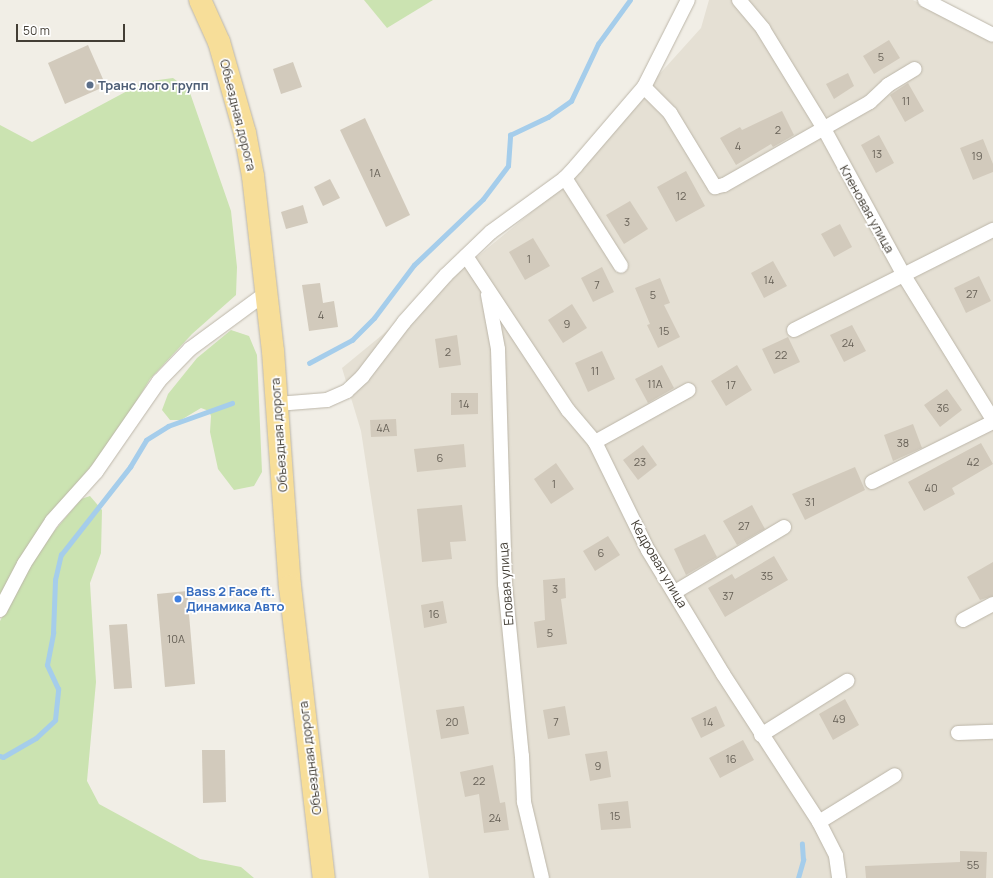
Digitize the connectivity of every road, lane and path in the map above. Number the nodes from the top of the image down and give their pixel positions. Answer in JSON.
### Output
{"nodes":[{"id":1,"x":200,"y":0,"type":"edge"},
{"id":2,"x":688,"y":0,"type":"edge"},
{"id":3,"x":739,"y":0,"type":"edge"},
{"id":4,"x":925,"y":0,"type":"edge"},
{"id":5,"x":993,"y":35,"type":"edge"},
{"id":6,"x":915,"y":68,"type":"dead end"},
{"id":7,"x":644,"y":87,"type":"junction"},
{"id":8,"x":823,"y":128,"type":"junction"},
{"id":9,"x":565,"y":178,"type":"junction"},
{"id":10,"x":993,"y":230,"type":"edge"},
{"id":11,"x":466,"y":256,"type":"junction"},
{"id":12,"x":621,"y":266,"type":"dead end"},
{"id":13,"x":903,"y":274,"type":"junction"},
{"id":14,"x":487,"y":289,"type":"junction"},
{"id":15,"x":266,"y":294,"type":"junction"},
{"id":16,"x":794,"y":330,"type":"dead end"},
{"id":17,"x":690,"y":390,"type":"dead end"},
{"id":18,"x":277,"y":404,"type":"junction"},
{"id":19,"x":993,"y":421,"type":"edge"},
{"id":20,"x":595,"y":442,"type":"junction"},
{"id":21,"x":872,"y":482,"type":"dead end"},
{"id":22,"x":784,"y":528,"type":"dead end"},
{"id":23,"x":674,"y":592,"type":"junction"},
{"id":24,"x":993,"y":604,"type":"edge"},
{"id":25,"x":0,"y":610,"type":"edge"},
{"id":26,"x":963,"y":620,"type":"dead end"},
{"id":27,"x":847,"y":681,"type":"dead end"},
{"id":28,"x":993,"y":732,"type":"edge"},
{"id":29,"x":958,"y":733,"type":"dead end"},
{"id":30,"x":762,"y":735,"type":"junction"},
{"id":31,"x":895,"y":776,"type":"dead end"},
{"id":32,"x":818,"y":822,"type":"junction"},
{"id":33,"x":324,"y":878,"type":"edge"},
{"id":34,"x":542,"y":878,"type":"edge"},
{"id":35,"x":839,"y":878,"type":"edge"}],
"edges":[{"from":1,"to":15,"type":"main road","name":"Объездная дорога"},
{"from":2,"to":7,"type":"street"},
{"from":3,"to":8,"type":"street","name":"Кленовая улица"},
{"from":4,"to":5,"type":"street"},
{"from":6,"to":8,"type":"street"},
{"from":7,"to":8,"type":"street"},
{"from":7,"to":9,"type":"street"},
{"from":8,"to":13,"type":"street","name":"Кленовая улица"},
{"from":9,"to":11,"type":"street"},
{"from":9,"to":12,"type":"street"},
{"from":10,"to":13,"type":"street"},
{"from":11,"to":14,"type":"street","name":"Кедровая улица"},
{"from":11,"to":18,"type":"street"},
{"from":13,"to":16,"type":"street"},
{"from":13,"to":19,"type":"street","name":"Кленовая улица"},
{"from":14,"to":20,"type":"street","name":"Кедровая улица"},
{"from":14,"to":34,"type":"street","name":"Еловая улица"},
{"from":15,"to":18,"type":"main road","name":"Объездная дорога"},
{"from":15,"to":25,"type":"street"},
{"from":17,"to":20,"type":"street"},
{"from":18,"to":33,"type":"main road","name":"Объездная дорога"},
{"from":19,"to":21,"type":"street"},
{"from":20,"to":23,"type":"street","name":"Кедровая улица"},
{"from":22,"to":23,"type":"street"},
{"from":23,"to":30,"type":"street","name":"Кедровая улица"},
{"from":24,"to":26,"type":"street"},
{"from":27,"to":30,"type":"street"},
{"from":28,"to":29,"type":"street"},
{"from":30,"to":32,"type":"street","name":"Кедровая улица"},
{"from":31,"to":32,"type":"street"},
{"from":32,"to":35,"type":"street","name":"Кедровая улица"}]}
